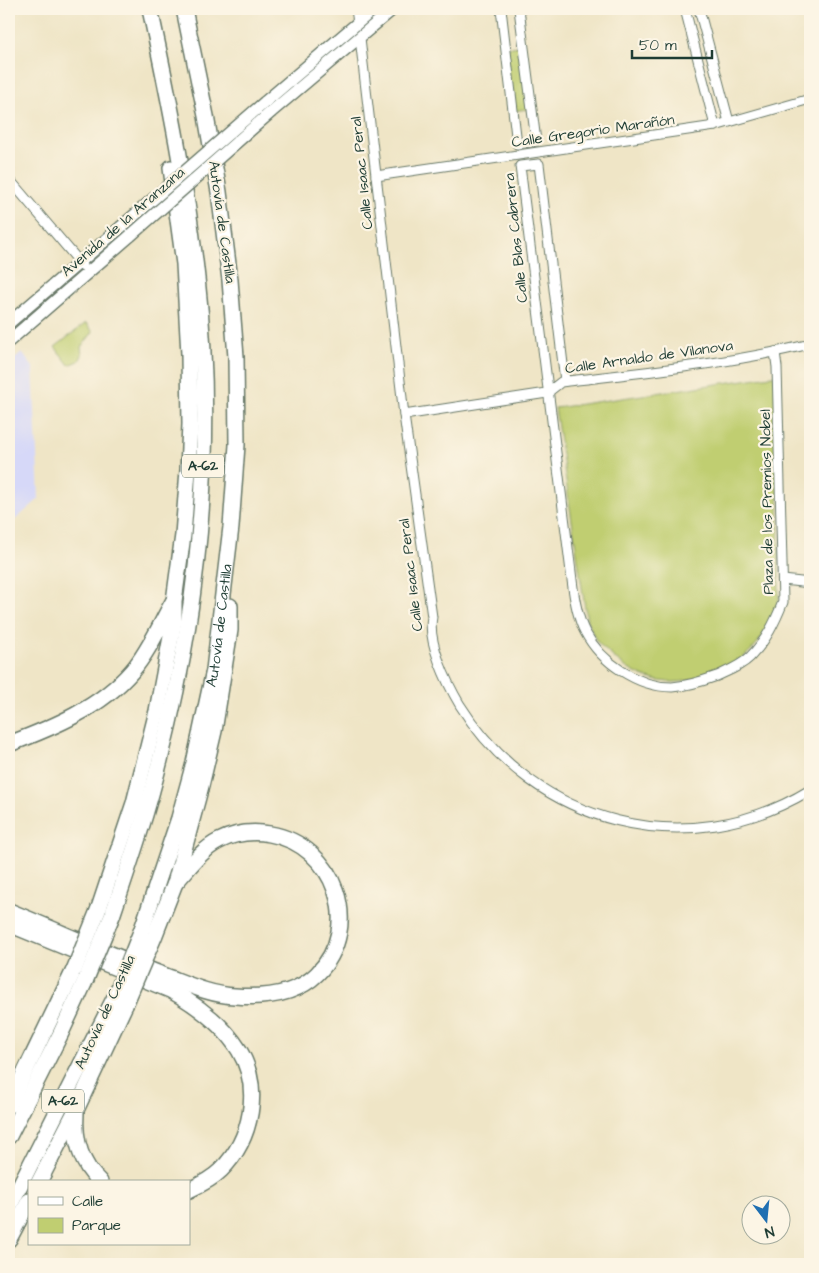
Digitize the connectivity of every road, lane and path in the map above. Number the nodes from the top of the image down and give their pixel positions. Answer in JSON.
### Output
{"nodes":[{"id":1,"x":148,"y":9,"type":"edge"},
{"id":2,"x":186,"y":9,"type":"edge"},
{"id":3,"x":356,"y":9,"type":"edge"},
{"id":4,"x":374,"y":9,"type":"edge"},
{"id":5,"x":393,"y":9,"type":"edge"},
{"id":6,"x":501,"y":9,"type":"edge"},
{"id":7,"x":519,"y":9,"type":"edge"},
{"id":8,"x":685,"y":9,"type":"edge"},
{"id":9,"x":699,"y":9,"type":"edge"},
{"id":10,"x":358,"y":23,"type":"junction"},
{"id":11,"x":360,"y":38,"type":"junction"},
{"id":12,"x":810,"y":99,"type":"edge"},
{"id":13,"x":268,"y":107,"type":"junction"},
{"id":14,"x":730,"y":122,"type":"junction"},
{"id":15,"x":715,"y":126,"type":"junction"},
{"id":16,"x":376,"y":176,"type":"junction"},
{"id":17,"x":9,"y":179,"type":"edge"},
{"id":18,"x":80,"y":262,"type":"junction"},
{"id":19,"x":88,"y":272,"type":"junction"},
{"id":20,"x":9,"y":323,"type":"edge"},
{"id":21,"x":9,"y":341,"type":"edge"},
{"id":22,"x":810,"y":344,"type":"edge"},
{"id":23,"x":775,"y":352,"type":"junction"},
{"id":24,"x":565,"y":381,"type":"junction"},
{"id":25,"x":547,"y":393,"type":"junction"},
{"id":26,"x":404,"y":415,"type":"junction"},
{"id":27,"x":232,"y":527,"type":"junction"},
{"id":28,"x":783,"y":580,"type":"junction"},
{"id":29,"x":810,"y":583,"type":"edge"},
{"id":30,"x":174,"y":601,"type":"junction"},
{"id":31,"x":9,"y":744,"type":"edge"},
{"id":32,"x":810,"y":790,"type":"edge"},
{"id":33,"x":175,"y":883,"type":"junction"},
{"id":34,"x":9,"y":911,"type":"edge"},
{"id":35,"x":105,"y":912,"type":"junction"},
{"id":36,"x":9,"y":924,"type":"edge"},
{"id":37,"x":148,"y":933,"type":"junction"},
{"id":38,"x":80,"y":975,"type":"junction"},
{"id":39,"x":120,"y":1000,"type":"junction"},
{"id":40,"x":9,"y":1105,"type":"edge"},
{"id":41,"x":76,"y":1110,"type":"junction"},
{"id":42,"x":9,"y":1136,"type":"edge"},
{"id":43,"x":40,"y":1180,"type":"edge"},
{"id":44,"x":98,"y":1180,"type":"edge"},
{"id":45,"x":190,"y":1189,"type":"edge"},
{"id":46,"x":28,"y":1203,"type":"edge"},
{"id":47,"x":9,"y":1207,"type":"edge"},
{"id":48,"x":9,"y":1238,"type":"edge"}],
"edges":[{"from":1,"to":30,"type":"highway"},
{"from":1,"to":35,"type":"highway","name":"Autovía de Castilla","number":"A-62"},
{"from":2,"to":27,"type":"highway","name":"Autovía de Castilla","number":"A-62"},
{"from":3,"to":10,"type":"street"},
{"from":4,"to":10,"type":"street","name":"Avenida de la Aranzana"},
{"from":5,"to":11,"type":"street","name":"Avenida de la Aranzana"},
{"from":6,"to":7,"type":"street"},
{"from":8,"to":15,"type":"street"},
{"from":9,"to":14,"type":"street"},
{"from":10,"to":13,"type":"street","name":"Avenida de la Aranzana"},
{"from":11,"to":13,"type":"street","name":"Avenida de la Aranzana"},
{"from":11,"to":16,"type":"street","name":"Calle Isaac Peral"},
{"from":12,"to":14,"type":"street","name":"Calle Gregorio Marañón"},
{"from":13,"to":18,"type":"street","name":"Avenida de la Aranzana","bridge":true},
{"from":13,"to":19,"type":"street","name":"Avenida de la Aranzana","bridge":true},
{"from":14,"to":15,"type":"street","name":"Calle Gregorio Marañón"},
{"from":15,"to":16,"type":"street","name":"Calle Gregorio Marañón"},
{"from":16,"to":26,"type":"street","name":"Calle Isaac Peral"},
{"from":17,"to":18,"type":"street"},
{"from":18,"to":19,"type":"street"},
{"from":18,"to":20,"type":"street","name":"Avenida de la Aranzana"},
{"from":19,"to":21,"type":"street","name":"Avenida de la Aranzana"},
{"from":22,"to":23,"type":"street","name":"Calle Arnaldo de Vilanova"},
{"from":23,"to":24,"type":"street","name":"Calle Arnaldo de Vilanova"},
{"from":23,"to":28,"type":"street","name":"Plaza de los Premios Nobel"},
{"from":24,"to":25,"type":"street","name":"Calle Arnaldo de Vilanova"},
{"from":24,"to":25,"type":"street","name":"Calle Blas Cabrera"},
{"from":25,"to":26,"type":"street","name":"Calle Arnaldo de Vilanova"},
{"from":25,"to":28,"type":"street","name":"Plaza de los Premios Nobel"},
{"from":26,"to":32,"type":"street","name":"Calle Isaac Peral"},
{"from":27,"to":33,"type":"highway"},
{"from":27,"to":37,"type":"highway","name":"Autovía de Castilla","number":"A-62"},
{"from":28,"to":29,"type":"street"},
{"from":30,"to":31,"type":"highway"},
{"from":30,"to":35,"type":"highway"},
{"from":33,"to":34,"type":"highway"},
{"from":33,"to":37,"type":"highway"},
{"from":35,"to":38,"type":"highway","name":"Autovía de Castilla","number":"A-62","bridge":true},
{"from":36,"to":45,"type":"highway"},
{"from":37,"to":39,"type":"highway","name":"Autovía de Castilla","number":"A-62","bridge":true},
{"from":38,"to":40,"type":"highway"},
{"from":38,"to":42,"type":"highway","name":"Autovía de Castilla","number":"A-62"},
{"from":39,"to":41,"type":"highway"},
{"from":39,"to":47,"type":"highway","name":"Autovía de Castilla","number":"A-62"},
{"from":41,"to":43,"type":"highway"},
{"from":41,"to":44,"type":"highway"},
{"from":46,"to":48,"type":"highway"}]}
